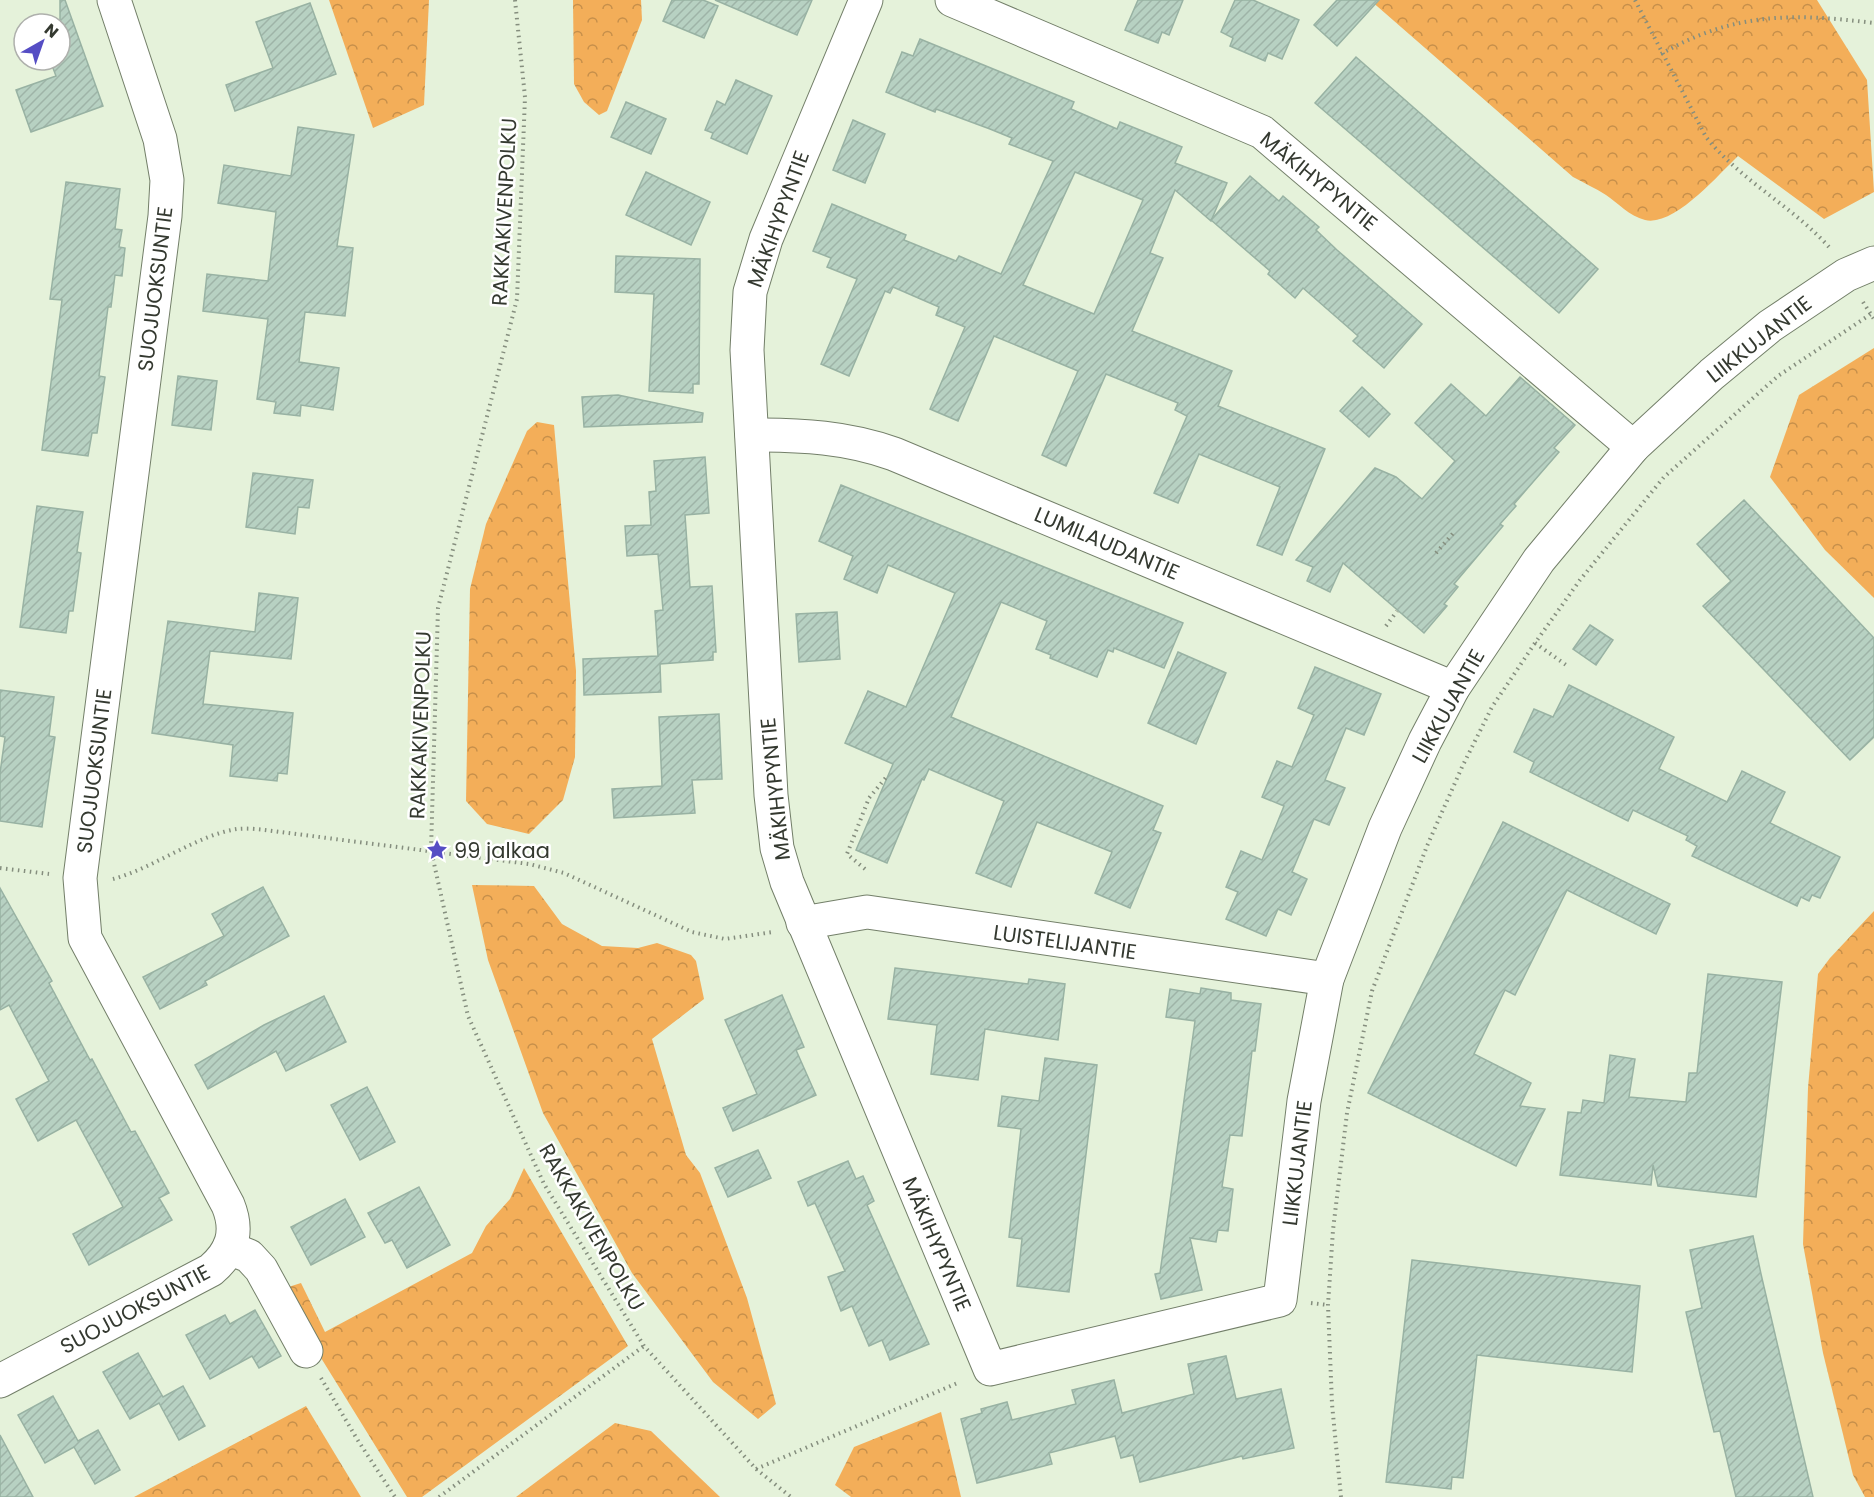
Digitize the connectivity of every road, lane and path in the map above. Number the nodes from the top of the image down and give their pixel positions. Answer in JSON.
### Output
{"nodes":[{"id":1,"x":114,"y":0,"type":"edge"},
{"id":2,"x":515,"y":0,"type":"edge"},
{"id":3,"x":866,"y":0,"type":"edge"},
{"id":4,"x":952,"y":0,"type":"edge"},
{"id":5,"x":1635,"y":0,"type":"edge"},
{"id":6,"x":1874,"y":23,"type":"edge"},
{"id":7,"x":1660,"y":54,"type":"junction"},
{"id":8,"x":1860,"y":269,"type":"edge"},
{"id":9,"x":1872,"y":313,"type":"edge"},
{"id":10,"x":1874,"y":319,"type":"edge"},
{"id":11,"x":752,"y":435,"type":"junction"},
{"id":12,"x":1633,"y":447,"type":"junction"},
{"id":13,"x":1455,"y":531,"type":"dead end"},
{"id":14,"x":1436,"y":553,"type":"dead end"},
{"id":15,"x":1535,"y":643,"type":"junction"},
{"id":16,"x":1569,"y":667,"type":"dead end"},
{"id":17,"x":1453,"y":688,"type":"junction"},
{"id":18,"x":888,"y":775,"type":"dead end"},
{"id":19,"x":431,"y":850,"type":"junction"},
{"id":20,"x":0,"y":868,"type":"edge"},
{"id":21,"x":865,"y":868,"type":"dead end"},
{"id":22,"x":80,"y":878,"type":"junction"},
{"id":23,"x":802,"y":923,"type":"junction"},
{"id":24,"x":1327,"y":980,"type":"junction"},
{"id":25,"x":229,"y":1248,"type":"junction"},
{"id":26,"x":644,"y":1346,"type":"junction"},
{"id":27,"x":306,"y":1351,"type":"joint"},
{"id":28,"x":990,"y":1369,"type":"junction"},
{"id":29,"x":0,"y":1381,"type":"edge"},
{"id":30,"x":756,"y":1469,"type":"junction"},
{"id":31,"x":395,"y":1497,"type":"edge"},
{"id":32,"x":439,"y":1497,"type":"edge"},
{"id":33,"x":791,"y":1497,"type":"edge"},
{"id":34,"x":1341,"y":1497,"type":"edge"}],
"edges":[{"from":1,"to":22,"type":"street","name":"SUOJUOKSUNTIE"},
{"from":2,"to":19,"type":"path","name":"RAKKAKIVENPOLKU"},
{"from":3,"to":11,"type":"street","name":"MÄKIHYPYNTIE"},
{"from":4,"to":12,"type":"street","name":"MÄKIHYPYNTIE"},
{"from":5,"to":7,"type":"path"},
{"from":6,"to":7,"type":"path"},
{"from":7,"to":8,"type":"path"},
{"from":8,"to":9,"type":"path"},
{"from":8,"to":12,"type":"street","name":"LIIKKUJANTIE"},
{"from":9,"to":10,"type":"path"},
{"from":9,"to":15,"type":"path"},
{"from":11,"to":17,"type":"street","name":"LUMILAUDANTIE"},
{"from":11,"to":23,"type":"street","name":"MÄKIHYPYNTIE"},
{"from":12,"to":17,"type":"street","name":"LIIKKUJANTIE"},
{"from":13,"to":14,"type":"path"},
{"from":15,"to":16,"type":"path"},
{"from":15,"to":34,"type":"path"},
{"from":17,"to":24,"type":"street","name":"LIIKKUJANTIE"},
{"from":18,"to":21,"type":"path"},
{"from":19,"to":22,"type":"path"},
{"from":19,"to":23,"type":"path"},
{"from":19,"to":26,"type":"path","name":"RAKKAKIVENPOLKU"},
{"from":20,"to":22,"type":"path"},
{"from":22,"to":25,"type":"street","name":"SUOJUOKSUNTIE"},
{"from":23,"to":24,"type":"street","name":"LUISTELIJANTIE"},
{"from":23,"to":28,"type":"street","name":"MÄKIHYPYNTIE"},
{"from":24,"to":28,"type":"street","name":"LIIKKUJANTIE"},
{"from":25,"to":27,"type":"street"},
{"from":25,"to":29,"type":"street","name":"SUOJUOKSUNTIE"},
{"from":26,"to":30,"type":"path","name":"RAKKAKIVENPOLKU"},
{"from":26,"to":32,"type":"path"},
{"from":27,"to":31,"type":"path"},
{"from":28,"to":30,"type":"path"},
{"from":30,"to":33,"type":"path","name":"RAKKAKIVENPOLKU"}]}
